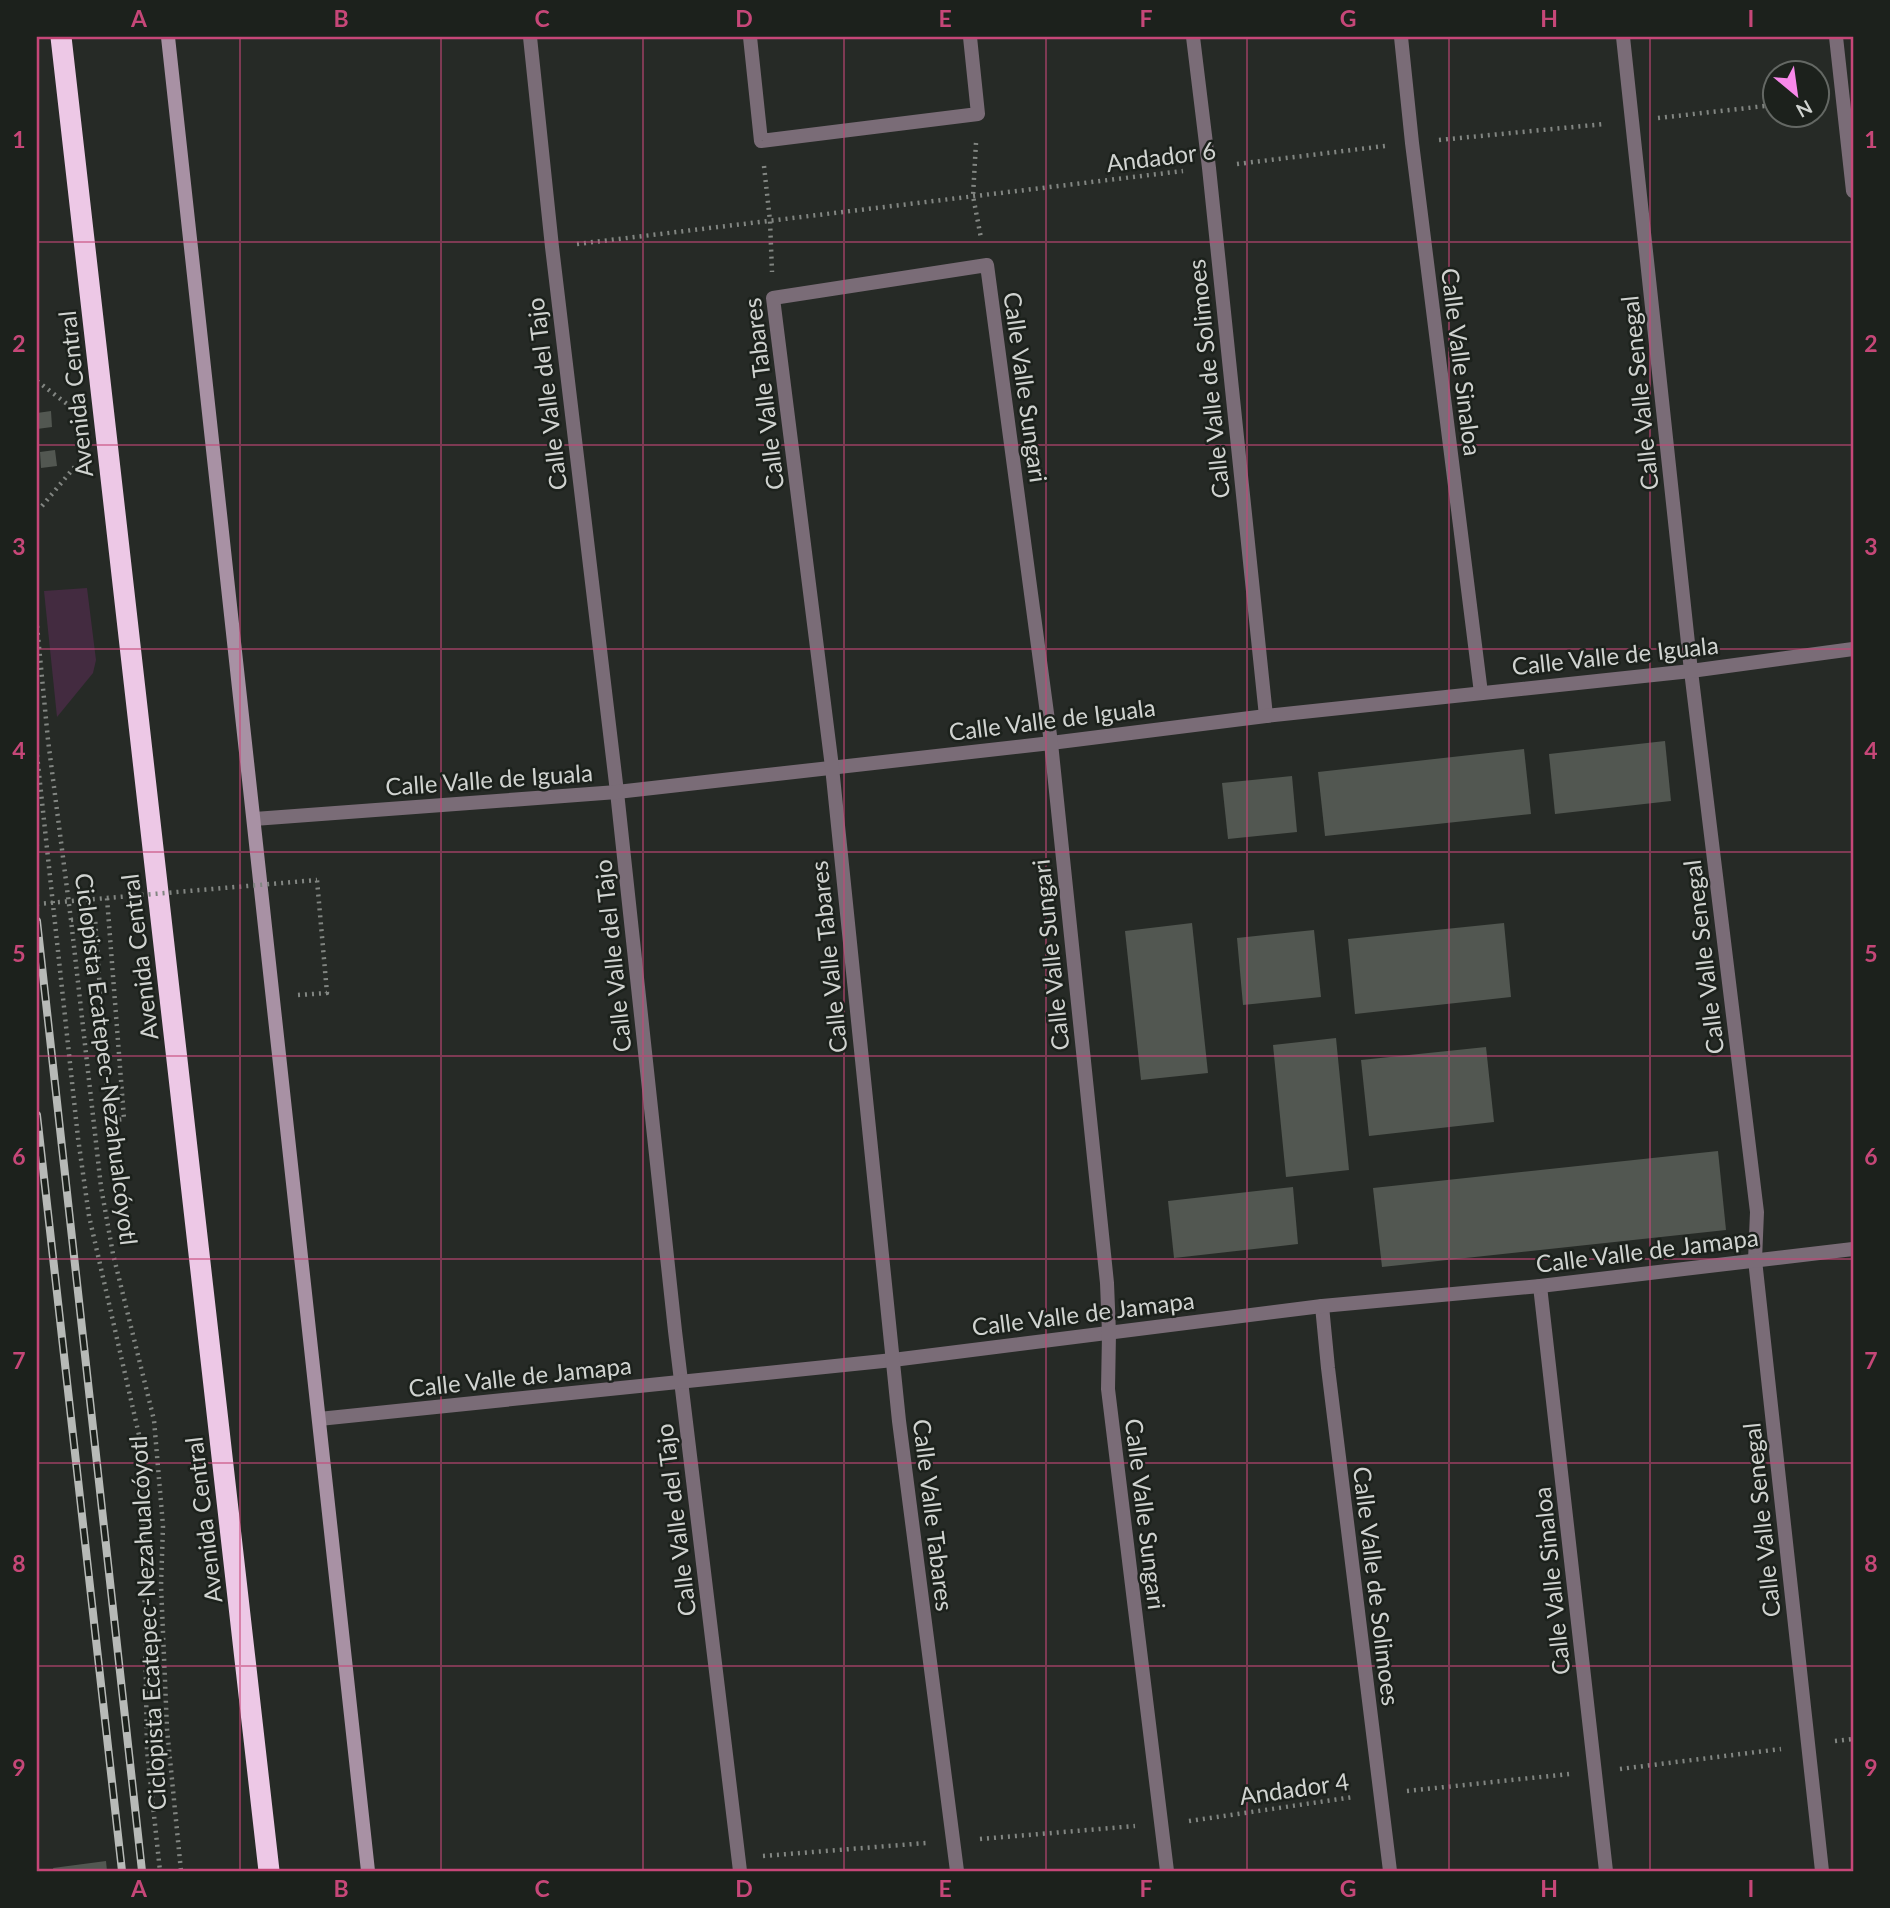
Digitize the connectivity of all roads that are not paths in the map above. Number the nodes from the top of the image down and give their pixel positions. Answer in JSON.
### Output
{"nodes":[{"id":1,"x":61,"y":37,"type":"edge"},
{"id":2,"x":168,"y":37,"type":"edge"},
{"id":3,"x":530,"y":37,"type":"edge"},
{"id":4,"x":750,"y":37,"type":"edge"},
{"id":5,"x":970,"y":37,"type":"edge"},
{"id":6,"x":1193,"y":37,"type":"edge"},
{"id":7,"x":1401,"y":37,"type":"edge"},
{"id":8,"x":1623,"y":37,"type":"edge"},
{"id":9,"x":1836,"y":37,"type":"edge"},
{"id":10,"x":1853,"y":191,"type":"edge"},
{"id":11,"x":773,"y":298,"type":"joint"},
{"id":12,"x":1853,"y":649,"type":"edge"},
{"id":13,"x":1692,"y":671,"type":"junction"},
{"id":14,"x":1481,"y":693,"type":"junction"},
{"id":15,"x":1266,"y":716,"type":"junction"},
{"id":16,"x":1051,"y":743,"type":"junction"},
{"id":17,"x":831,"y":767,"type":"junction"},
{"id":18,"x":617,"y":792,"type":"junction"},
{"id":19,"x":254,"y":819,"type":"junction"},
{"id":20,"x":1853,"y":1249,"type":"edge"},
{"id":21,"x":1755,"y":1260,"type":"junction"},
{"id":22,"x":1540,"y":1286,"type":"junction"},
{"id":23,"x":1322,"y":1306,"type":"junction"},
{"id":24,"x":1109,"y":1333,"type":"junction"},
{"id":25,"x":892,"y":1360,"type":"junction"},
{"id":26,"x":682,"y":1382,"type":"junction"},
{"id":27,"x":318,"y":1419,"type":"junction"},
{"id":28,"x":739,"y":1865,"type":"edge"},
{"id":29,"x":269,"y":1871,"type":"edge"},
{"id":30,"x":368,"y":1871,"type":"edge"},
{"id":31,"x":957,"y":1871,"type":"edge"},
{"id":32,"x":1167,"y":1871,"type":"edge"},
{"id":33,"x":1390,"y":1871,"type":"edge"},
{"id":34,"x":1606,"y":1871,"type":"edge"},
{"id":35,"x":1822,"y":1871,"type":"edge"}],
"edges":[{"from":1,"to":29,"type":"highway","name":"Avenida Central"},
{"from":2,"to":19,"type":"main road"},
{"from":3,"to":18,"type":"street","name":"Calle Valle del Tajo"},
{"from":4,"to":5,"type":"street"},
{"from":6,"to":15,"type":"street","name":"Calle Valle de Solimoes"},
{"from":7,"to":14,"type":"street","name":"Calle Valle Sinaloa"},
{"from":8,"to":13,"type":"street","name":"Calle Valle Senegal"},
{"from":9,"to":10,"type":"street"},
{"from":11,"to":16,"type":"street","name":"Calle Valle Sungari"},
{"from":11,"to":17,"type":"street","name":"Calle Valle Tabares"},
{"from":12,"to":13,"type":"street","name":"Calle Valle de Iguala"},
{"from":13,"to":14,"type":"street","name":"Calle Valle de Iguala"},
{"from":13,"to":21,"type":"street","name":"Calle Valle Senegal"},
{"from":14,"to":15,"type":"street","name":"Calle Valle de Iguala"},
{"from":15,"to":16,"type":"street","name":"Calle Valle de Iguala"},
{"from":16,"to":17,"type":"street","name":"Calle Valle de Iguala"},
{"from":16,"to":24,"type":"street","name":"Calle Valle Sungari"},
{"from":17,"to":18,"type":"street","name":"Calle Valle de Iguala"},
{"from":17,"to":25,"type":"street","name":"Calle Valle Tabares"},
{"from":18,"to":19,"type":"street","name":"Calle Valle de Iguala"},
{"from":18,"to":26,"type":"street","name":"Calle Valle del Tajo"},
{"from":19,"to":27,"type":"main road"},
{"from":20,"to":21,"type":"street","name":"Calle Valle de Jamapa"},
{"from":21,"to":22,"type":"street","name":"Calle Valle de Jamapa"},
{"from":21,"to":35,"type":"street","name":"Calle Valle Senegal"},
{"from":22,"to":23,"type":"street","name":"Calle Valle de Jamapa"},
{"from":22,"to":34,"type":"street","name":"Calle Valle Sinaloa"},
{"from":23,"to":24,"type":"street","name":"Calle Valle de Jamapa"},
{"from":23,"to":33,"type":"street","name":"Calle Valle de Solimoes"},
{"from":24,"to":25,"type":"street","name":"Calle Valle de Jamapa"},
{"from":24,"to":32,"type":"street","name":"Calle Valle Sungari"},
{"from":25,"to":26,"type":"street","name":"Calle Valle de Jamapa"},
{"from":25,"to":31,"type":"street","name":"Calle Valle Tabares"},
{"from":26,"to":27,"type":"street","name":"Calle Valle de Jamapa"},
{"from":26,"to":28,"type":"street","name":"Calle Valle del Tajo"},
{"from":27,"to":30,"type":"main road"}]}
